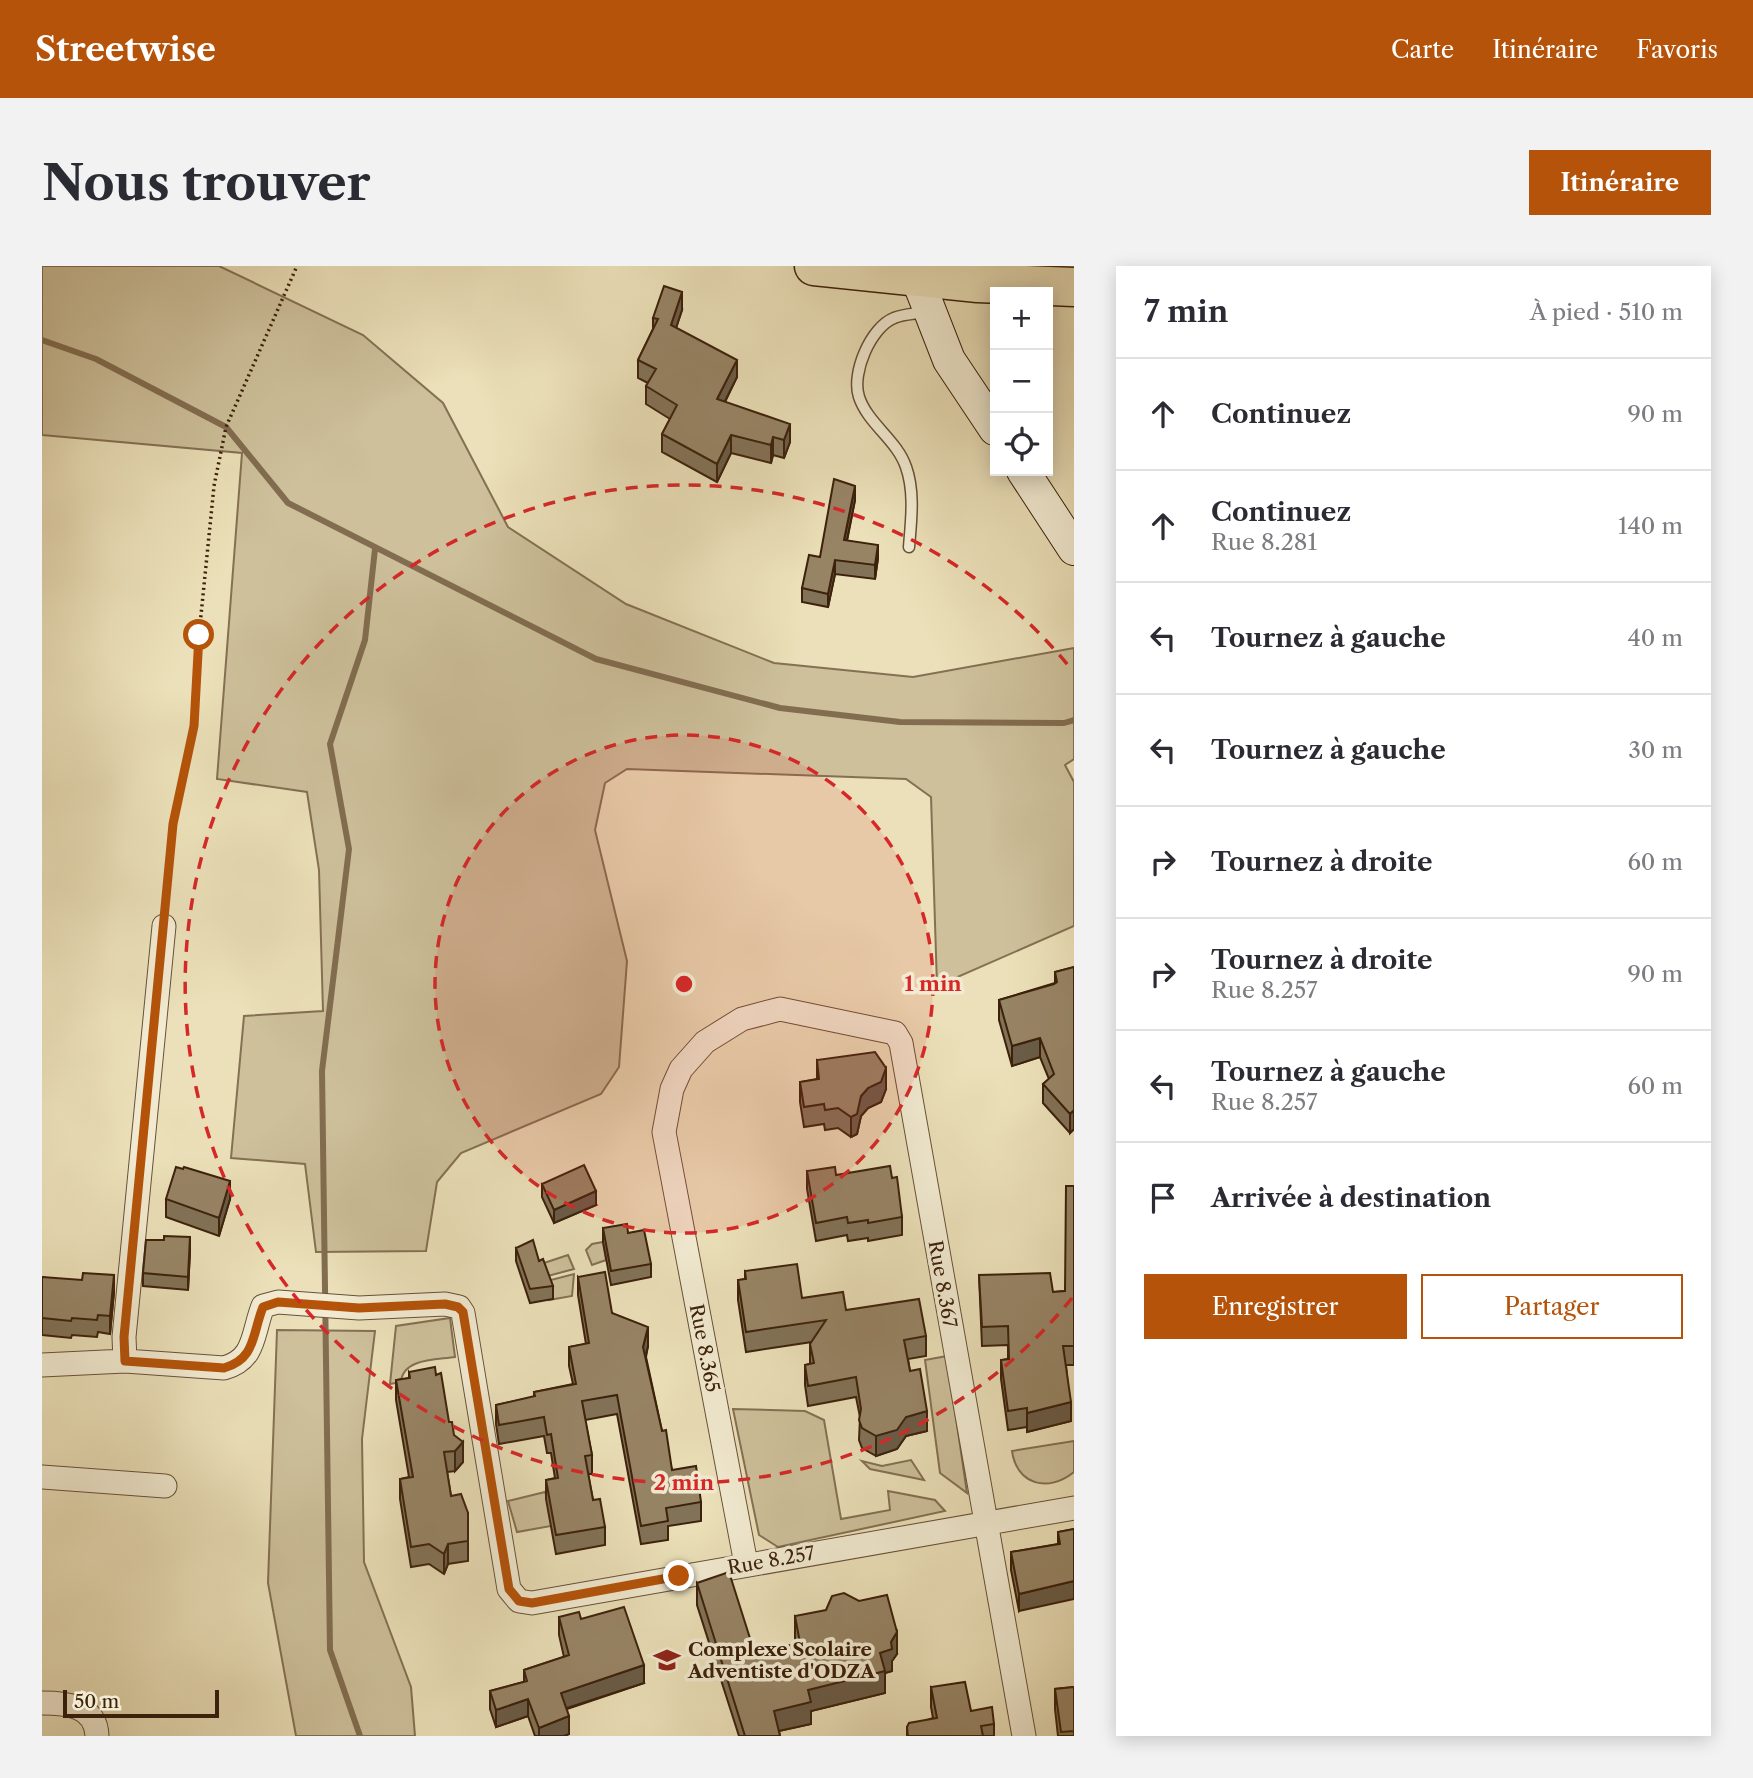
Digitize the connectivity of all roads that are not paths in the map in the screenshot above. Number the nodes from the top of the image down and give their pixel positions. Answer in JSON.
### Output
{"nodes":[{"id":1,"x":814,"y":266,"type":"edge"},
{"id":2,"x":1074,"y":287,"type":"edge"},
{"id":3,"x":923,"y":295,"type":"junction"},
{"id":4,"x":990,"y":422,"type":"edge"},
{"id":5,"x":1026,"y":476,"type":"edge"},
{"id":6,"x":909,"y":548,"type":"dead end"},
{"id":7,"x":1074,"y":549,"type":"edge"},
{"id":8,"x":164,"y":926,"type":"road end"},
{"id":9,"x":901,"y":1043,"type":"joint"},
{"id":10,"x":125,"y":1361,"type":"junction"},
{"id":11,"x":42,"y":1365,"type":"edge"},
{"id":12,"x":42,"y":1477,"type":"edge"},
{"id":13,"x":165,"y":1486,"type":"dead end"},
{"id":14,"x":1074,"y":1508,"type":"edge"},
{"id":15,"x":984,"y":1524,"type":"junction"},
{"id":16,"x":746,"y":1564,"type":"junction"},
{"id":17,"x":42,"y":1703,"type":"edge"},
{"id":18,"x":97,"y":1736,"type":"edge"},
{"id":19,"x":1024,"y":1736,"type":"edge"}],
"edges":[{"from":1,"to":3,"type":"highway"},
{"from":2,"to":3,"type":"highway"},
{"from":3,"to":4,"type":"street"},
{"from":3,"to":6,"type":"lane"},
{"from":5,"to":7,"type":"street"},
{"from":8,"to":10,"type":"street"},
{"from":9,"to":15,"type":"street","name":"Rue 8.367"},
{"from":9,"to":16,"type":"street","name":"Rue 8.365"},
{"from":10,"to":11,"type":"street"},
{"from":10,"to":16,"type":"street","name":"Rue 8.257"},
{"from":12,"to":13,"type":"street"},
{"from":14,"to":15,"type":"street","name":"Rue 8.257"},
{"from":15,"to":16,"type":"street","name":"Rue 8.257"},
{"from":15,"to":19,"type":"street","name":"Rue 8.367"},
{"from":17,"to":18,"type":"street"}]}
